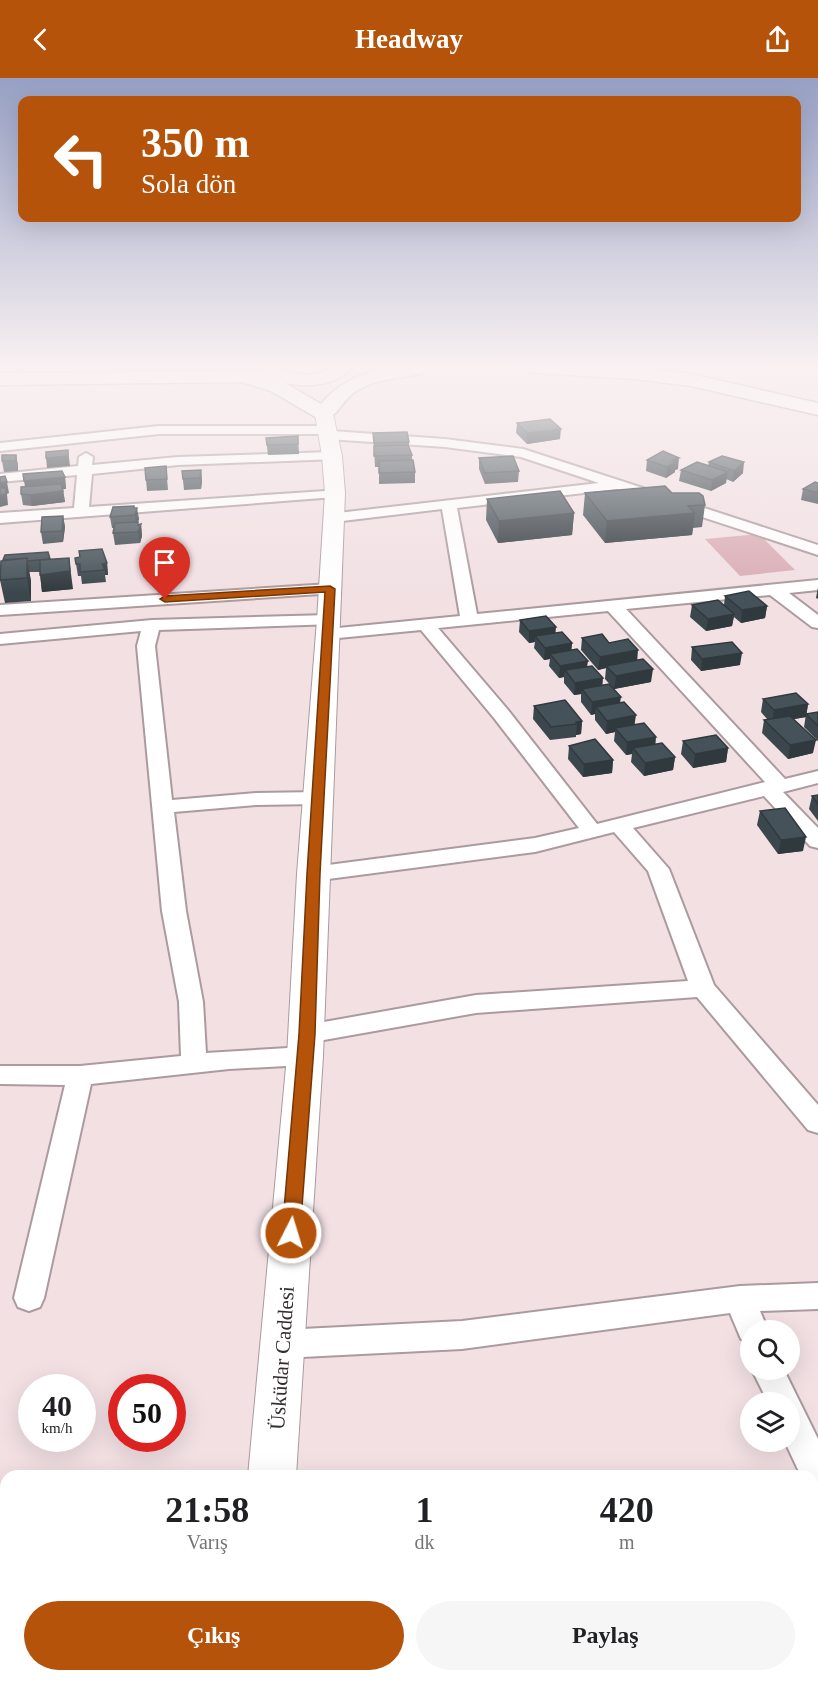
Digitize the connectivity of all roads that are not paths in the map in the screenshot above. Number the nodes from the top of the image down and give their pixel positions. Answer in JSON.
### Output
{"nodes":[{"id":1,"x":36,"y":443,"type":"edge"},
{"id":2,"x":87,"y":443,"type":"edge"},
{"id":3,"x":282,"y":443,"type":"edge"},
{"id":4,"x":328,"y":443,"type":"edge"},
{"id":5,"x":442,"y":443,"type":"edge"},
{"id":6,"x":0,"y":447,"type":"edge"},
{"id":7,"x":86,"y":470,"type":"junction"},
{"id":8,"x":0,"y":478,"type":"edge"},
{"id":9,"x":620,"y":485,"type":"junction"},
{"id":10,"x":449,"y":503,"type":"junction"},
{"id":11,"x":334,"y":505,"type":"junction"},
{"id":12,"x":81,"y":512,"type":"junction"},
{"id":13,"x":0,"y":518,"type":"edge"},
{"id":14,"x":818,"y":550,"type":"edge"},
{"id":15,"x":818,"y":585,"type":"edge"},
{"id":16,"x":774,"y":590,"type":"junction"},
{"id":17,"x":613,"y":606,"type":"junction"},
{"id":18,"x":0,"y":610,"type":"edge"},
{"id":19,"x":329,"y":614,"type":"junction"},
{"id":20,"x":469,"y":620,"type":"junction"},
{"id":21,"x":818,"y":623,"type":"edge"},
{"id":22,"x":152,"y":625,"type":"junction"},
{"id":23,"x":426,"y":625,"type":"junction"},
{"id":24,"x":0,"y":639,"type":"edge"},
{"id":25,"x":818,"y":777,"type":"edge"},
{"id":26,"x":773,"y":786,"type":"junction"},
{"id":27,"x":318,"y":798,"type":"junction"},
{"id":28,"x":162,"y":804,"type":"junction"},
{"id":29,"x":618,"y":824,"type":"junction"},
{"id":30,"x":592,"y":831,"type":"junction"},
{"id":31,"x":818,"y":841,"type":"edge"},
{"id":32,"x":313,"y":874,"type":"junction"},
{"id":33,"x":703,"y":988,"type":"junction"},
{"id":34,"x":306,"y":1045,"type":"junction"},
{"id":35,"x":194,"y":1063,"type":"junction"},
{"id":36,"x":0,"y":1075,"type":"edge"},
{"id":37,"x":80,"y":1076,"type":"junction"},
{"id":38,"x":818,"y":1123,"type":"edge"},
{"id":39,"x":818,"y":1296,"type":"edge"},
{"id":40,"x":29,"y":1298,"type":"dead end"},
{"id":41,"x":740,"y":1299,"type":"junction"},
{"id":42,"x":748,"y":1320,"type":"edge"},
{"id":43,"x":282,"y":1344,"type":"junction"},
{"id":44,"x":800,"y":1437,"type":"edge"},
{"id":45,"x":272,"y":1470,"type":"edge"},
{"id":46,"x":815,"y":1470,"type":"edge"}],
"edges":[{"from":1,"to":6,"type":"street"},
{"from":2,"to":7,"type":"street"},
{"from":3,"to":7,"type":"street"},
{"from":4,"to":11,"type":"main road","name":"Üsküdar Caddesi"},
{"from":5,"to":9,"type":"street"},
{"from":7,"to":8,"type":"street"},
{"from":7,"to":12,"type":"street"},
{"from":9,"to":10,"type":"street"},
{"from":9,"to":14,"type":"street"},
{"from":10,"to":11,"type":"street"},
{"from":10,"to":20,"type":"street"},
{"from":11,"to":12,"type":"street"},
{"from":11,"to":19,"type":"main road","name":"Üsküdar Caddesi"},
{"from":12,"to":13,"type":"street"},
{"from":15,"to":16,"type":"street"},
{"from":16,"to":17,"type":"street"},
{"from":16,"to":21,"type":"street"},
{"from":17,"to":20,"type":"street"},
{"from":17,"to":26,"type":"street"},
{"from":18,"to":19,"type":"street"},
{"from":19,"to":22,"type":"street"},
{"from":19,"to":23,"type":"street"},
{"from":19,"to":27,"type":"main road","name":"Üsküdar Caddesi"},
{"from":20,"to":23,"type":"street"},
{"from":22,"to":24,"type":"street"},
{"from":22,"to":28,"type":"street"},
{"from":23,"to":30,"type":"street"},
{"from":25,"to":26,"type":"street"},
{"from":26,"to":29,"type":"street"},
{"from":26,"to":31,"type":"street"},
{"from":27,"to":28,"type":"street"},
{"from":27,"to":32,"type":"main road","name":"Üsküdar Caddesi"},
{"from":28,"to":35,"type":"street"},
{"from":29,"to":30,"type":"street"},
{"from":29,"to":33,"type":"street"},
{"from":30,"to":32,"type":"street"},
{"from":32,"to":34,"type":"main road","name":"Üsküdar Caddesi"},
{"from":33,"to":34,"type":"street"},
{"from":33,"to":38,"type":"street"},
{"from":34,"to":35,"type":"street"},
{"from":34,"to":43,"type":"main road","name":"Üsküdar Caddesi"},
{"from":35,"to":37,"type":"street"},
{"from":36,"to":37,"type":"street"},
{"from":37,"to":40,"type":"street"},
{"from":39,"to":41,"type":"street"},
{"from":41,"to":42,"type":"street"},
{"from":41,"to":43,"type":"street"},
{"from":43,"to":45,"type":"main road","name":"Üsküdar Caddesi"},
{"from":44,"to":46,"type":"street"}]}
